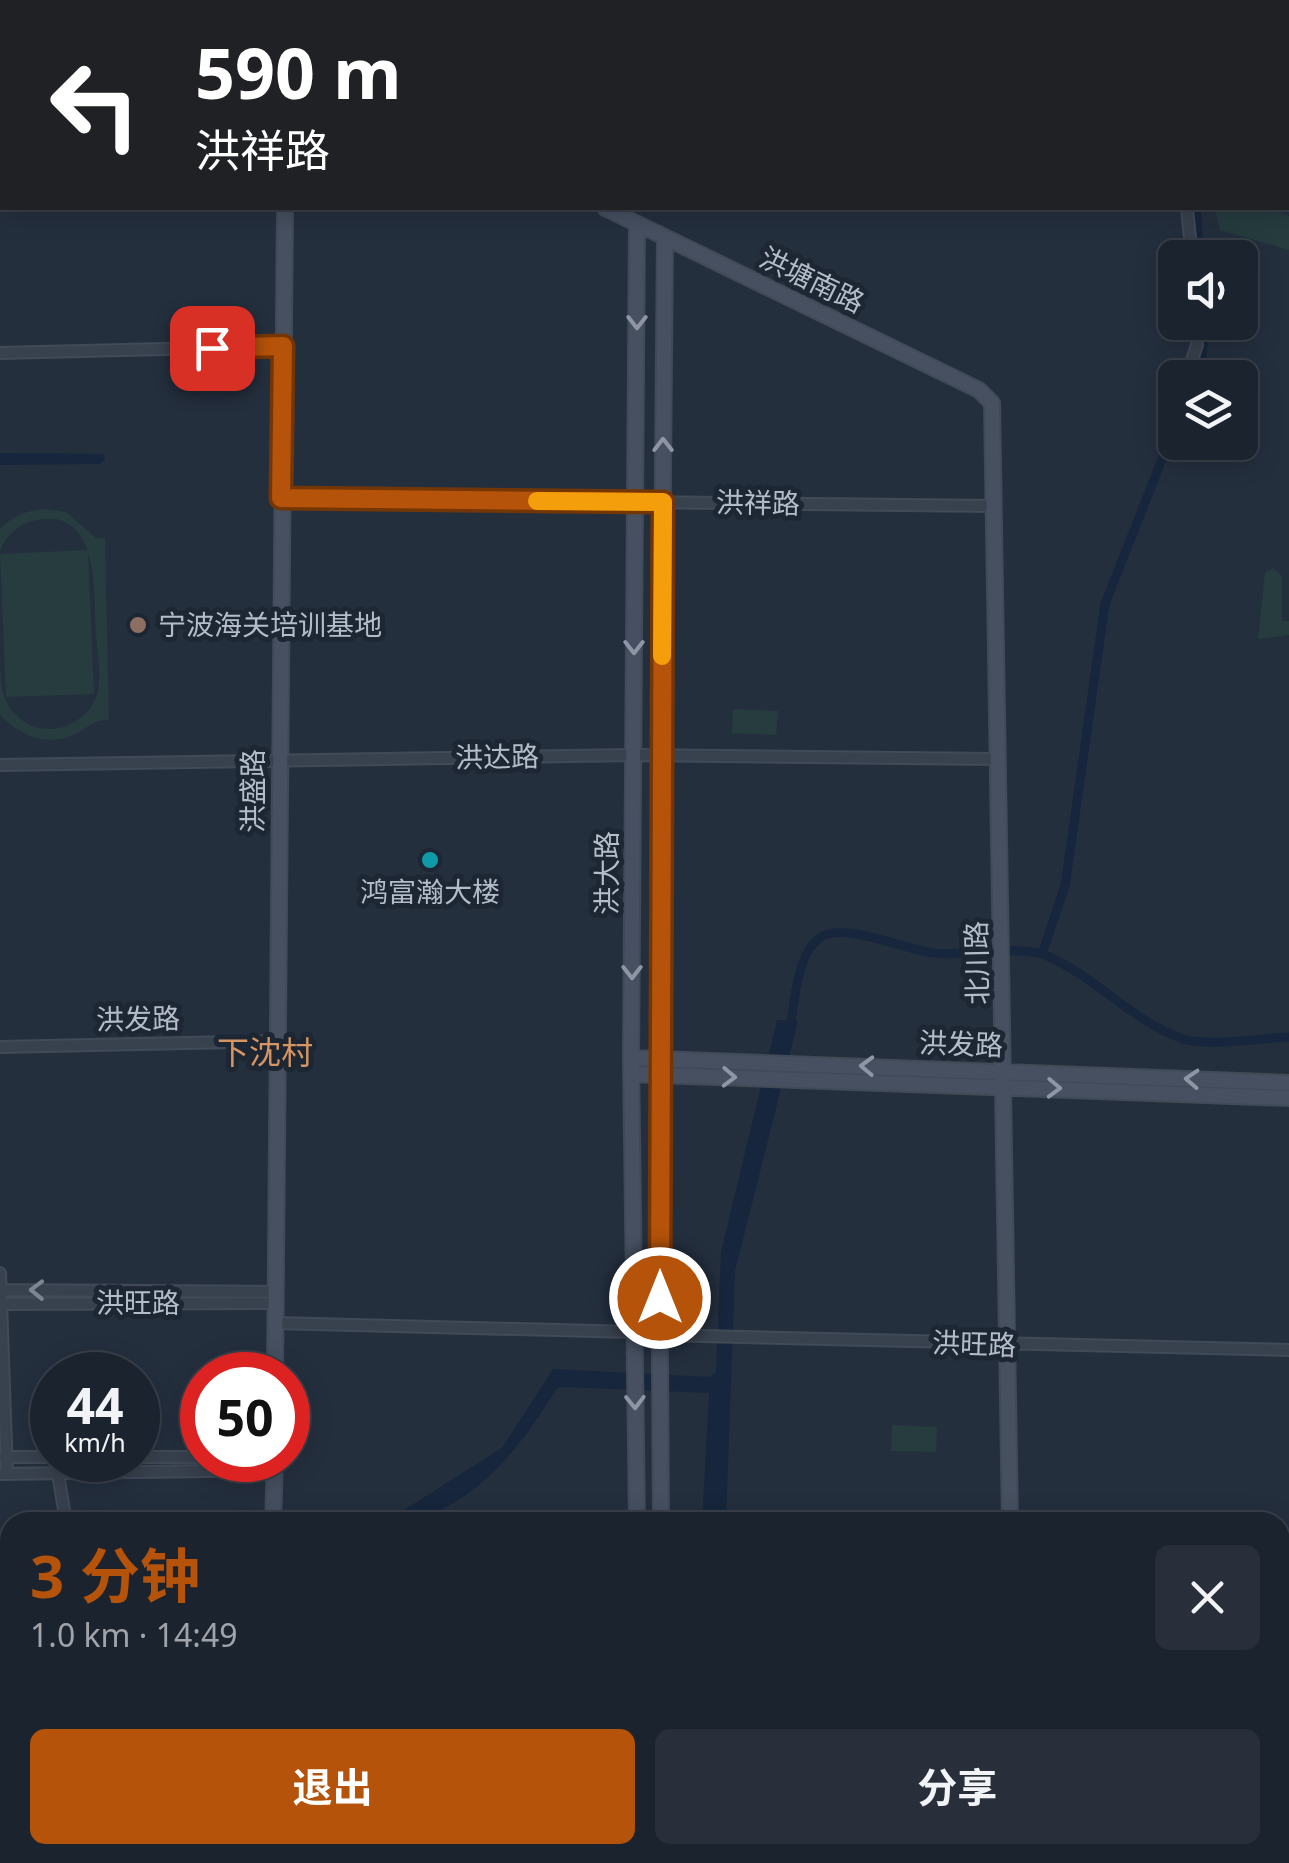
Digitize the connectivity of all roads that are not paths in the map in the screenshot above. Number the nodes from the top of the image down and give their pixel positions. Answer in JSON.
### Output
{"nodes":[{"id":1,"x":285,"y":210,"type":"edge"},
{"id":2,"x":610,"y":210,"type":"edge"},
{"id":3,"x":1187,"y":210,"type":"edge"},
{"id":4,"x":638,"y":225,"type":"junction"},
{"id":5,"x":665,"y":236,"type":"junction"},
{"id":6,"x":1190,"y":240,"type":"edge"},
{"id":7,"x":283,"y":346,"type":"junction"},
{"id":8,"x":0,"y":354,"type":"edge"},
{"id":9,"x":992,"y":403,"type":"joint"},
{"id":10,"x":281,"y":498,"type":"junction"},
{"id":11,"x":636,"y":502,"type":"junction"},
{"id":12,"x":663,"y":502,"type":"junction"},
{"id":13,"x":995,"y":506,"type":"junction"},
{"id":14,"x":633,"y":755,"type":"junction"},
{"id":15,"x":661,"y":756,"type":"junction"},
{"id":16,"x":994,"y":758,"type":"junction"},
{"id":17,"x":278,"y":761,"type":"junction"},
{"id":18,"x":0,"y":765,"type":"edge"},
{"id":19,"x":278,"y":1041,"type":"junction"},
{"id":20,"x":0,"y":1047,"type":"edge"},
{"id":21,"x":631,"y":1058,"type":"junction"},
{"id":22,"x":658,"y":1058,"type":"junction"},
{"id":23,"x":631,"y":1074,"type":"junction"},
{"id":24,"x":658,"y":1075,"type":"junction"},
{"id":25,"x":1004,"y":1078,"type":"junction"},
{"id":26,"x":1289,"y":1083,"type":"edge"},
{"id":27,"x":1289,"y":1098,"type":"edge"},
{"id":28,"x":0,"y":1273,"type":"edge"},
{"id":29,"x":0,"y":1290,"type":"edge"},
{"id":30,"x":275,"y":1298,"type":"junction"},
{"id":31,"x":0,"y":1304,"type":"edge"},
{"id":32,"x":275,"y":1323,"type":"junction"},
{"id":33,"x":634,"y":1332,"type":"junction"},
{"id":34,"x":660,"y":1334,"type":"junction"},
{"id":35,"x":1009,"y":1346,"type":"junction"},
{"id":36,"x":1289,"y":1350,"type":"edge"},
{"id":37,"x":275,"y":1352,"type":"edge"},
{"id":38,"x":3,"y":1458,"type":"edge"},
{"id":39,"x":30,"y":1458,"type":"edge"},
{"id":40,"x":4,"y":1474,"type":"edge"},
{"id":41,"x":30,"y":1474,"type":"edge"},
{"id":42,"x":59,"y":1482,"type":"edge"},
{"id":43,"x":274,"y":1482,"type":"edge"},
{"id":44,"x":64,"y":1512,"type":"edge"},
{"id":45,"x":273,"y":1512,"type":"edge"},
{"id":46,"x":637,"y":1512,"type":"edge"},
{"id":47,"x":661,"y":1512,"type":"edge"},
{"id":48,"x":1010,"y":1512,"type":"edge"}],
"edges":[{"from":1,"to":7,"type":"main road","name":"洪盛路"},
{"from":2,"to":4,"type":"main road","name":"洪塘南路"},
{"from":3,"to":6,"type":"street"},
{"from":4,"to":5,"type":"main road","name":"洪塘南路"},
{"from":4,"to":11,"type":"main road","name":"洪大路","one_way":true},
{"from":5,"to":9,"type":"main road","name":"洪塘南路"},
{"from":12,"to":5,"type":"main road","name":"洪大路","one_way":true},
{"from":7,"to":8,"type":"street"},
{"from":7,"to":10,"type":"main road","name":"洪盛路"},
{"from":9,"to":13,"type":"main road","name":"北川路"},
{"from":10,"to":11,"type":"street","name":"洪祥路"},
{"from":10,"to":17,"type":"main road","name":"洪盛路"},
{"from":11,"to":12,"type":"street","name":"洪祥路"},
{"from":11,"to":14,"type":"main road","name":"洪大路","one_way":true},
{"from":12,"to":13,"type":"street","name":"洪祥路"},
{"from":12,"to":15,"type":"main road","name":"洪大路"},
{"from":13,"to":16,"type":"main road","name":"北川路"},
{"from":14,"to":15,"type":"street","name":"洪达路"},
{"from":14,"to":17,"type":"street","name":"洪达路"},
{"from":14,"to":21,"type":"main road","name":"洪大路","one_way":true},
{"from":15,"to":16,"type":"street","name":"洪达路"},
{"from":15,"to":22,"type":"main road","name":"洪大路"},
{"from":16,"to":25,"type":"main road","name":"北川路"},
{"from":17,"to":18,"type":"street","name":"洪达路"},
{"from":17,"to":19,"type":"main road","name":"洪盛路"},
{"from":19,"to":20,"type":"street","name":"洪发路"},
{"from":19,"to":30,"type":"main road","name":"洪盛路"},
{"from":21,"to":22,"type":"main road","name":"洪发路"},
{"from":21,"to":23,"type":"main road","name":"洪大路"},
{"from":22,"to":24,"type":"main road","name":"洪大路"},
{"from":25,"to":22,"type":"main road","name":"洪发路","one_way":true},
{"from":23,"to":24,"type":"main road","name":"洪发路"},
{"from":23,"to":33,"type":"main road","name":"洪大路"},
{"from":24,"to":25,"type":"main road","name":"洪发路","one_way":true},
{"from":24,"to":34,"type":"main road","name":"洪大路"},
{"from":26,"to":25,"type":"main road","name":"洪发路","one_way":true},
{"from":25,"to":27,"type":"main road","name":"洪发路","one_way":true},
{"from":25,"to":35,"type":"main road","name":"北川路"},
{"from":28,"to":29,"type":"street"},
{"from":30,"to":29,"type":"street","name":"洪旺路","one_way":true},
{"from":29,"to":31,"type":"street"},
{"from":30,"to":31,"type":"street","name":"洪旺路"},
{"from":30,"to":32,"type":"main road","name":"洪盛路"},
{"from":31,"to":38,"type":"street"},
{"from":32,"to":33,"type":"street"},
{"from":32,"to":37,"type":"main road","name":"洪盛路"},
{"from":33,"to":46,"type":"main road","name":"洪大路","one_way":true},
{"from":34,"to":35,"type":"street","name":"洪旺路"},
{"from":34,"to":47,"type":"main road","name":"洪大路"},
{"from":35,"to":36,"type":"street","name":"洪旺路"},
{"from":35,"to":48,"type":"main road","name":"北川路"},
{"from":38,"to":39,"type":"street"},
{"from":38,"to":40,"type":"street"},
{"from":40,"to":41,"type":"street"},
{"from":42,"to":44,"type":"street"},
{"from":43,"to":45,"type":"main road"}]}
